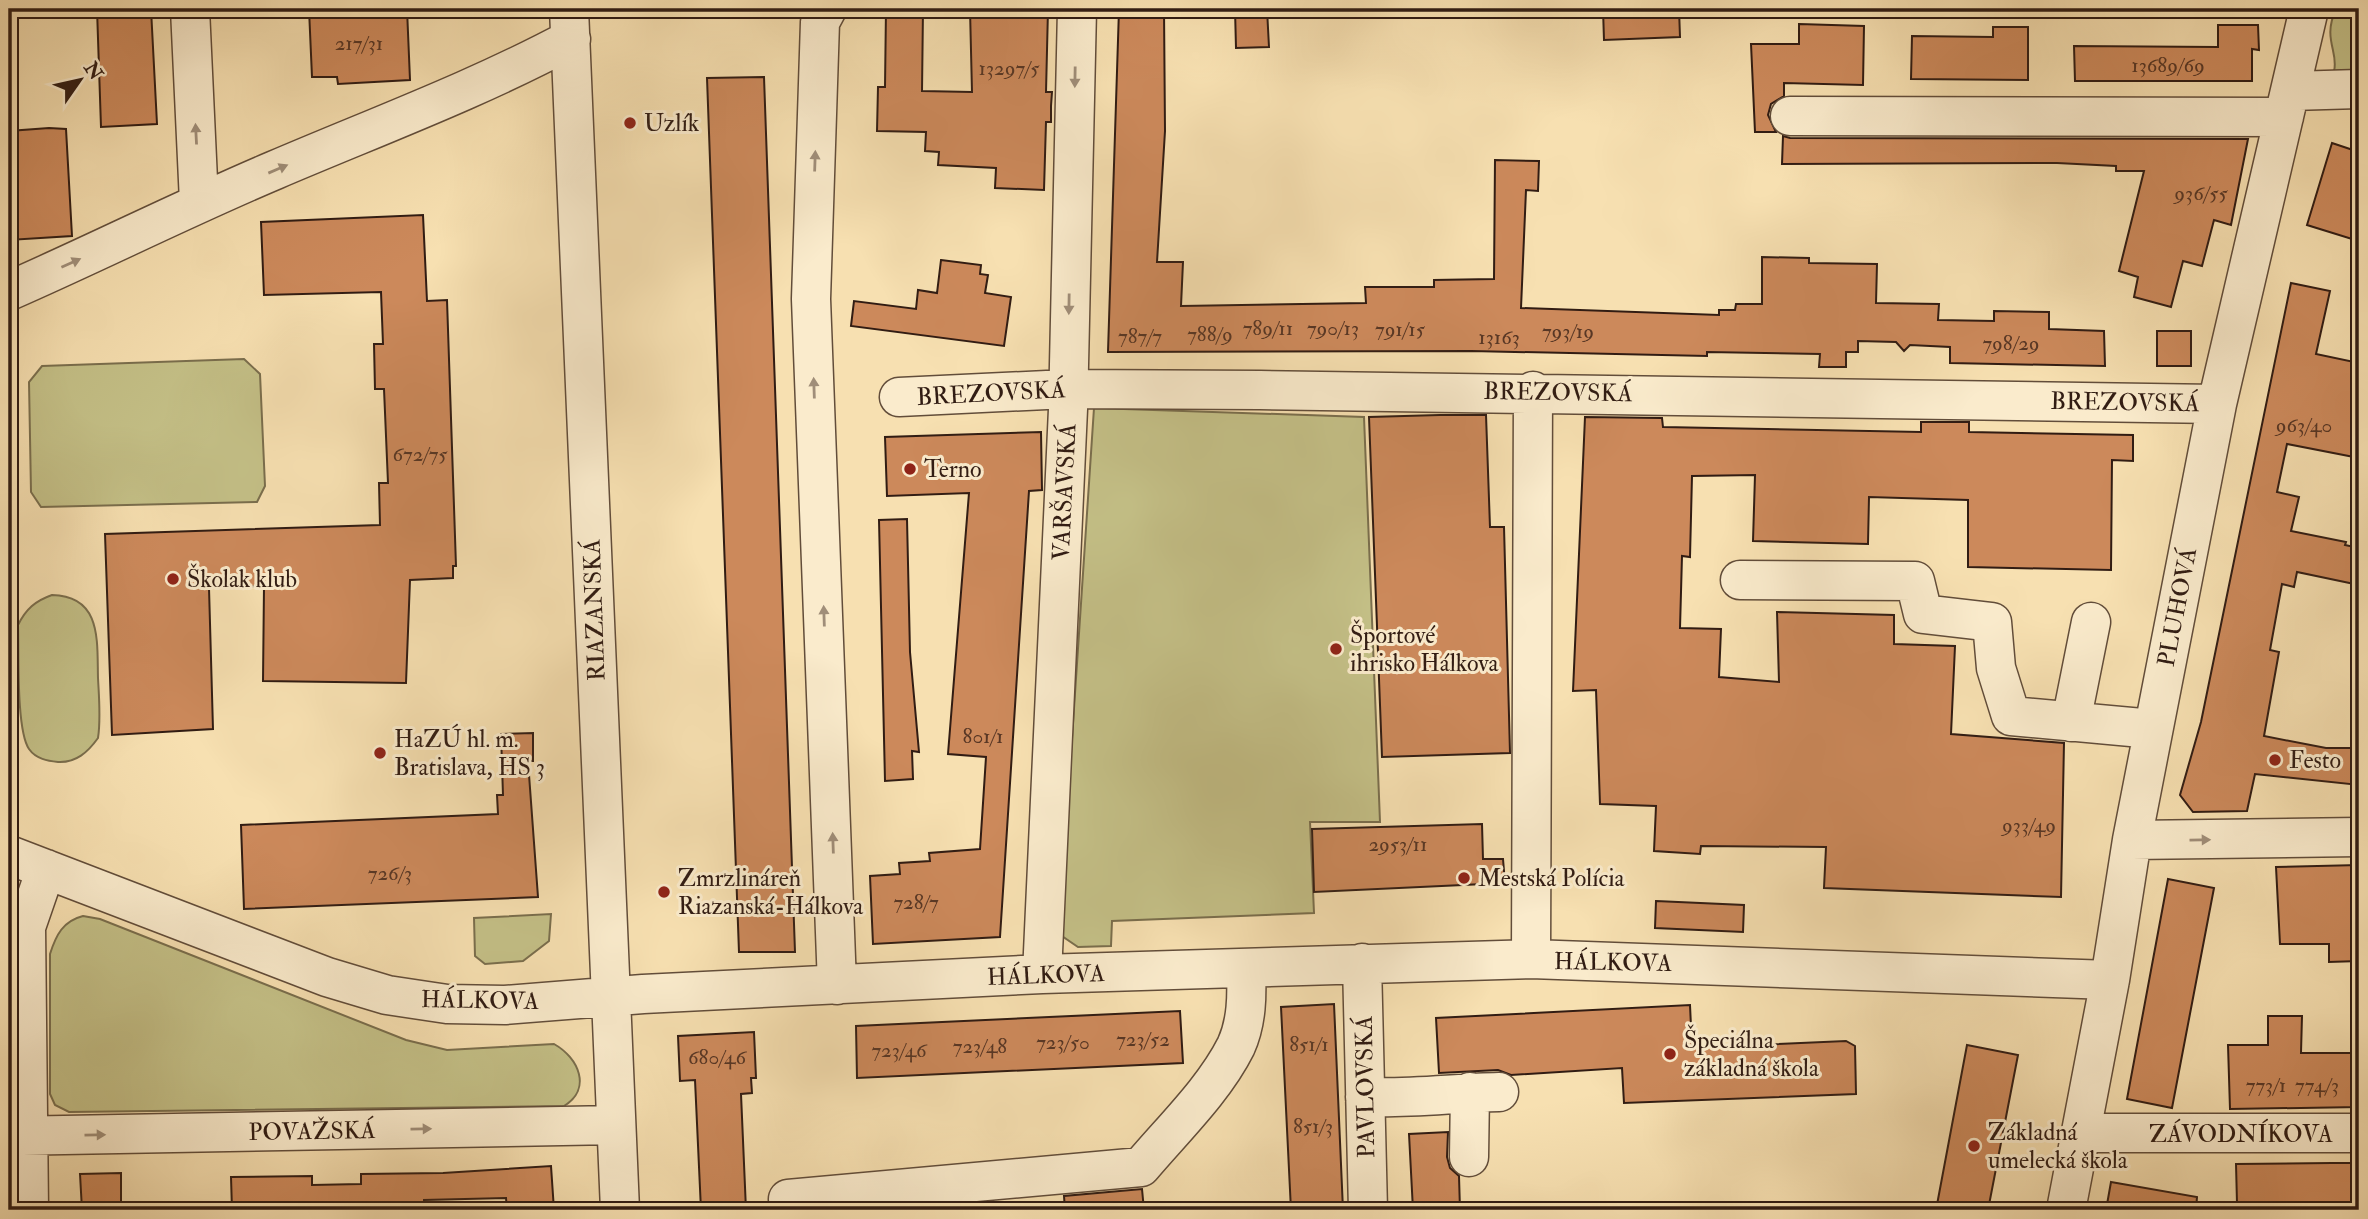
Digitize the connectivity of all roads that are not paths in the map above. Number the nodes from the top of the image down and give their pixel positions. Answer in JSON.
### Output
{"nodes":[{"id":1,"x":190,"y":9,"type":"edge"},
{"id":2,"x":827,"y":9,"type":"edge"},
{"id":3,"x":1077,"y":9,"type":"edge"},
{"id":4,"x":2309,"y":9,"type":"edge"},
{"id":5,"x":570,"y":24,"type":"edge"},
{"id":6,"x":2359,"y":89,"type":"edge"},
{"id":7,"x":2288,"y":104,"type":"junction"},
{"id":8,"x":1790,"y":117,"type":"dead end"},
{"id":9,"x":199,"y":202,"type":"junction"},
{"id":10,"x":9,"y":291,"type":"edge"},
{"id":11,"x":1067,"y":389,"type":"junction"},
{"id":12,"x":1533,"y":391,"type":"junction"},
{"id":13,"x":899,"y":397,"type":"dead end"},
{"id":14,"x":2217,"y":404,"type":"junction"},
{"id":15,"x":1740,"y":580,"type":"dead end"},
{"id":16,"x":2091,"y":622,"type":"dead end"},
{"id":17,"x":2071,"y":722,"type":"junction"},
{"id":18,"x":2153,"y":729,"type":"junction"},
{"id":19,"x":2359,"y":837,"type":"edge"},
{"id":20,"x":2132,"y":840,"type":"junction"},
{"id":21,"x":9,"y":855,"type":"edge"},
{"id":22,"x":47,"y":869,"type":"junction"},
{"id":23,"x":1531,"y":959,"type":"junction"},
{"id":24,"x":1362,"y":963,"type":"junction"},
{"id":25,"x":1246,"y":970,"type":"junction"},
{"id":26,"x":1042,"y":974,"type":"junction"},
{"id":27,"x":2110,"y":980,"type":"junction"},
{"id":28,"x":837,"y":985,"type":"junction"},
{"id":29,"x":610,"y":997,"type":"junction"},
{"id":30,"x":1365,"y":1097,"type":"junction"},
{"id":31,"x":616,"y":1125,"type":"junction"},
{"id":32,"x":2081,"y":1133,"type":"junction"},
{"id":33,"x":2359,"y":1133,"type":"edge"},
{"id":34,"x":18,"y":1136,"type":"edge"},
{"id":35,"x":1469,"y":1157,"type":"dead end"},
{"id":36,"x":29,"y":1210,"type":"edge"},
{"id":37,"x":620,"y":1210,"type":"edge"},
{"id":38,"x":789,"y":1210,"type":"edge"},
{"id":39,"x":1368,"y":1210,"type":"edge"},
{"id":40,"x":2066,"y":1210,"type":"edge"}],
"edges":[{"from":9,"to":1,"type":"street","one_way":true},
{"from":28,"to":2,"type":"street","one_way":true},
{"from":3,"to":11,"type":"street","name":"VARŠAVSKÁ","one_way":true},
{"from":4,"to":7,"type":"street","name":"PLUHOVÁ"},
{"from":9,"to":5,"type":"street","one_way":true},
{"from":5,"to":29,"type":"street","name":"RIAZANSKÁ"},
{"from":6,"to":7,"type":"street"},
{"from":7,"to":8,"type":"street"},
{"from":7,"to":14,"type":"street","name":"PLUHOVÁ"},
{"from":10,"to":9,"type":"street","one_way":true},
{"from":11,"to":12,"type":"street","name":"BREZOVSKÁ"},
{"from":11,"to":13,"type":"street","name":"BREZOVSKÁ"},
{"from":11,"to":26,"type":"street","name":"VARŠAVSKÁ"},
{"from":12,"to":14,"type":"street","name":"BREZOVSKÁ"},
{"from":12,"to":23,"type":"street"},
{"from":14,"to":18,"type":"street","name":"PLUHOVÁ"},
{"from":15,"to":17,"type":"street"},
{"from":16,"to":17,"type":"street"},
{"from":17,"to":18,"type":"street"},
{"from":18,"to":20,"type":"street","name":"PLUHOVÁ"},
{"from":20,"to":19,"type":"street","one_way":true},
{"from":20,"to":27,"type":"street","name":"PLUHOVÁ"},
{"from":21,"to":22,"type":"street","name":"HÁLKOVA"},
{"from":22,"to":29,"type":"street","name":"HÁLKOVA"},
{"from":22,"to":34,"type":"street"},
{"from":23,"to":24,"type":"street","name":"HÁLKOVA"},
{"from":23,"to":27,"type":"street","name":"HÁLKOVA"},
{"from":24,"to":25,"type":"street","name":"HÁLKOVA"},
{"from":24,"to":30,"type":"street","name":"PAVLOVSKÁ"},
{"from":25,"to":26,"type":"street","name":"HÁLKOVA"},
{"from":25,"to":38,"type":"street"},
{"from":26,"to":28,"type":"street","name":"HÁLKOVA"},
{"from":27,"to":32,"type":"street","name":"PLUHOVÁ"},
{"from":28,"to":29,"type":"street","name":"HÁLKOVA"},
{"from":29,"to":31,"type":"street","name":"RIAZANSKÁ"},
{"from":30,"to":35,"type":"street"},
{"from":30,"to":39,"type":"street","name":"PAVLOVSKÁ"},
{"from":34,"to":31,"type":"street","name":"POVAŽSKÁ","one_way":true},
{"from":31,"to":37,"type":"street","name":"RIAZANSKÁ"},
{"from":32,"to":33,"type":"street","name":"ZÁVODNÍKOVA"},
{"from":32,"to":40,"type":"street","name":"PLUHOVÁ"},
{"from":34,"to":36,"type":"street"}]}
